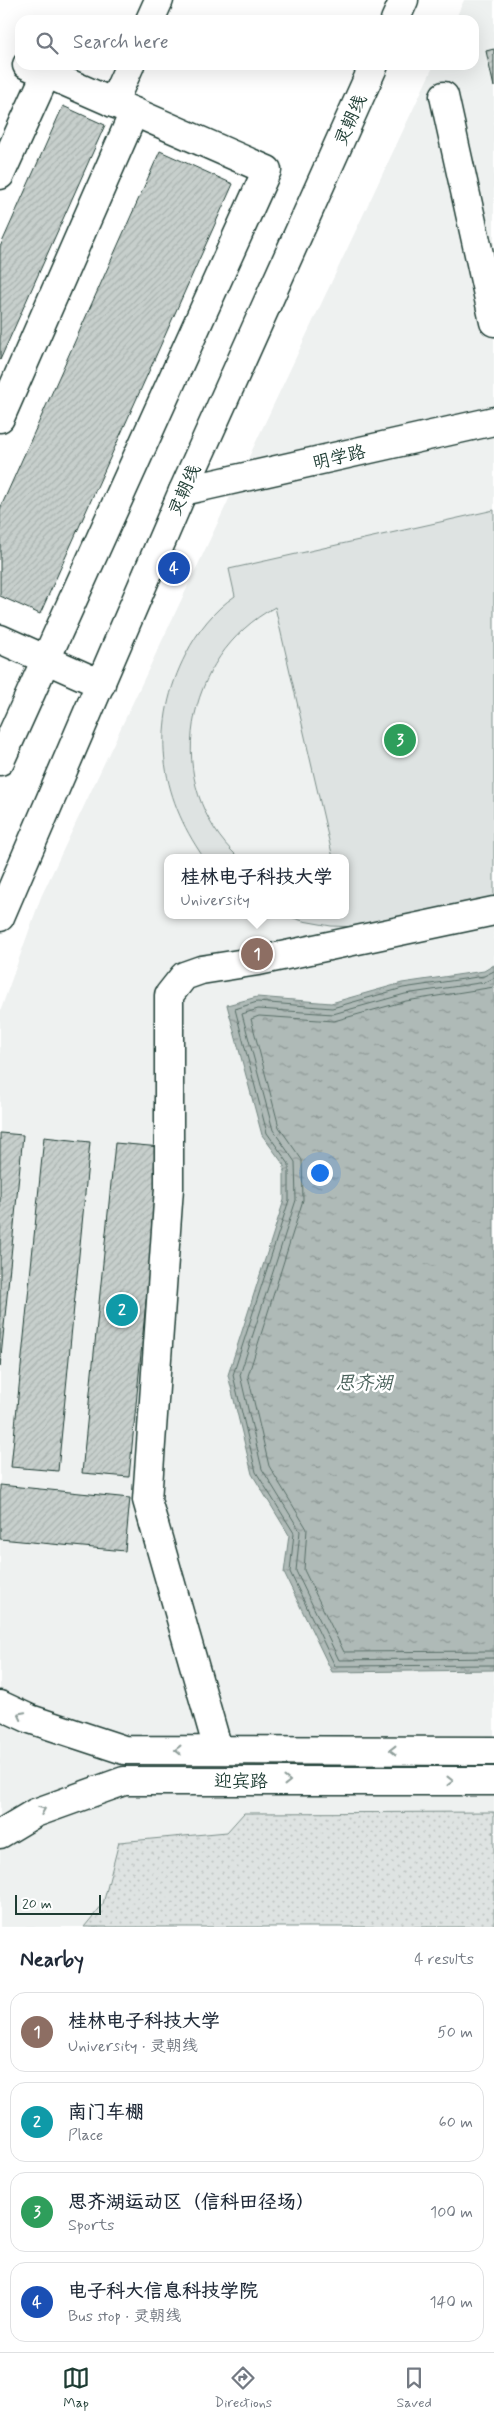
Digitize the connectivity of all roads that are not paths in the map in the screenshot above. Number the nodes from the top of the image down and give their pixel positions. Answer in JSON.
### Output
{"nodes":[{"id":1,"x":159,"y":0,"type":"edge"},
{"id":2,"x":404,"y":0,"type":"edge"},
{"id":3,"x":152,"y":15,"type":"edge"},
{"id":4,"x":397,"y":15,"type":"edge"},
{"id":5,"x":36,"y":70,"type":"edge"},
{"id":6,"x":38,"y":70,"type":"edge"},
{"id":7,"x":129,"y":70,"type":"edge"},
{"id":8,"x":372,"y":70,"type":"edge"},
{"id":9,"x":444,"y":96,"type":"dead end"},
{"id":10,"x":124,"y":108,"type":"junction"},
{"id":11,"x":0,"y":175,"type":"edge"},
{"id":12,"x":494,"y":322,"type":"edge"},
{"id":13,"x":0,"y":418,"type":"edge"},
{"id":14,"x":494,"y":421,"type":"edge"},
{"id":15,"x":183,"y":491,"type":"junction"},
{"id":16,"x":0,"y":639,"type":"edge"},
{"id":17,"x":46,"y":660,"type":"junction"},
{"id":18,"x":101,"y":684,"type":"junction"},
{"id":19,"x":0,"y":761,"type":"edge"},
{"id":20,"x":494,"y":911,"type":"edge"},
{"id":21,"x":0,"y":917,"type":"edge"},
{"id":22,"x":0,"y":1704,"type":"edge"},
{"id":23,"x":218,"y":1749,"type":"junction"},
{"id":24,"x":494,"y":1751,"type":"edge"},
{"id":25,"x":494,"y":1780,"type":"edge"},
{"id":26,"x":0,"y":1834,"type":"edge"}],
"edges":[{"from":1,"to":3,"type":"street"},
{"from":2,"to":4,"type":"street"},
{"from":5,"to":11,"type":"street"},
{"from":6,"to":10,"type":"street"},
{"from":7,"to":10,"type":"street"},
{"from":8,"to":15,"type":"street","name":"灵朝线"},
{"from":9,"to":12,"type":"street"},
{"from":10,"to":13,"type":"street"},
{"from":10,"to":17,"type":"street"},
{"from":14,"to":15,"type":"street","name":"明学路"},
{"from":15,"to":18,"type":"street","name":"灵朝线"},
{"from":16,"to":17,"type":"street"},
{"from":17,"to":18,"type":"street"},
{"from":17,"to":19,"type":"street"},
{"from":18,"to":21,"type":"street","name":"灵朝线"},
{"from":20,"to":23,"type":"street"},
{"from":23,"to":22,"type":"street","name":"迎宾路","one_way":true},
{"from":24,"to":23,"type":"street","name":"迎宾路","one_way":true},
{"from":26,"to":25,"type":"street","name":"迎宾路","one_way":true}]}
